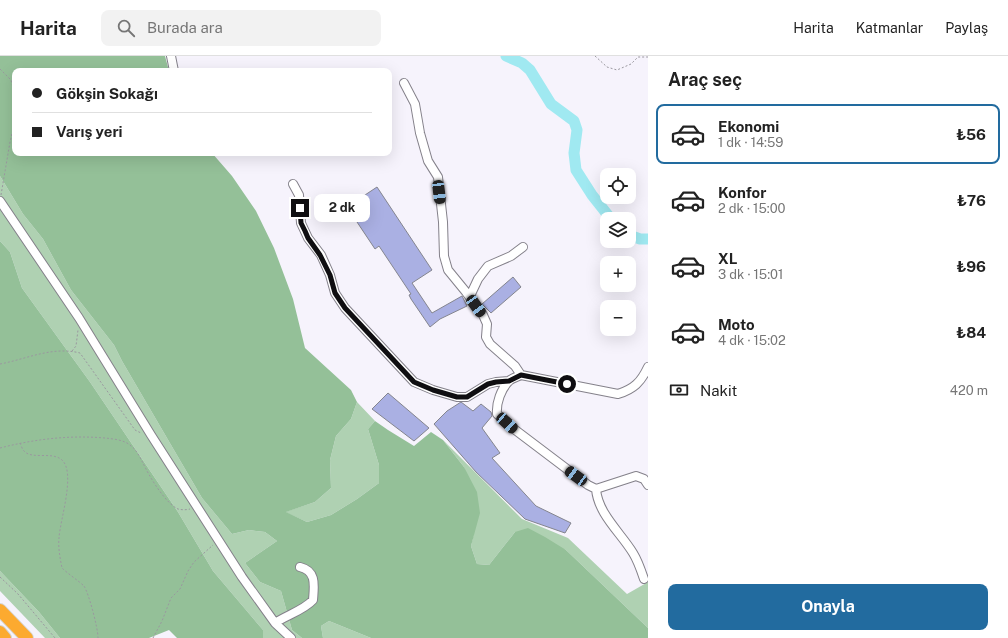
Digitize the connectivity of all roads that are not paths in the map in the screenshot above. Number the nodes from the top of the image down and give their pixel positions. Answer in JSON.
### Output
{"nodes":[{"id":1,"x":171,"y":56,"type":"edge"},
{"id":2,"x":173,"y":68,"type":"edge"},
{"id":3,"x":404,"y":83,"type":"dead end"},
{"id":4,"x":293,"y":184,"type":"dead end"},
{"id":5,"x":0,"y":201,"type":"edge"},
{"id":6,"x":523,"y":247,"type":"dead end"},
{"id":7,"x":470,"y":296,"type":"junction"},
{"id":8,"x":648,"y":368,"type":"edge"},
{"id":9,"x":521,"y":375,"type":"junction"},
{"id":10,"x":509,"y":381,"type":"junction"},
{"id":11,"x":648,"y":485,"type":"edge"},
{"id":12,"x":596,"y":489,"type":"junction"},
{"id":13,"x":300,"y":568,"type":"dead end"},
{"id":14,"x":644,"y":578,"type":"dead end"},
{"id":15,"x":0,"y":610,"type":"edge"},
{"id":16,"x":276,"y":623,"type":"junction"},
{"id":17,"x":0,"y":632,"type":"edge"},
{"id":18,"x":5,"y":638,"type":"edge"},
{"id":19,"x":26,"y":638,"type":"edge"},
{"id":20,"x":291,"y":638,"type":"edge"}],
"edges":[{"from":1,"to":2,"type":"street"},
{"from":3,"to":7,"type":"street"},
{"from":4,"to":10,"type":"street"},
{"from":5,"to":16,"type":"street"},
{"from":6,"to":7,"type":"street"},
{"from":7,"to":9,"type":"street"},
{"from":8,"to":9,"type":"street"},
{"from":9,"to":10,"type":"street"},
{"from":10,"to":12,"type":"street"},
{"from":11,"to":12,"type":"street"},
{"from":12,"to":14,"type":"street"},
{"from":13,"to":16,"type":"street"},
{"from":15,"to":19,"type":"highway"},
{"from":16,"to":20,"type":"street"},
{"from":17,"to":18,"type":"highway"}]}
